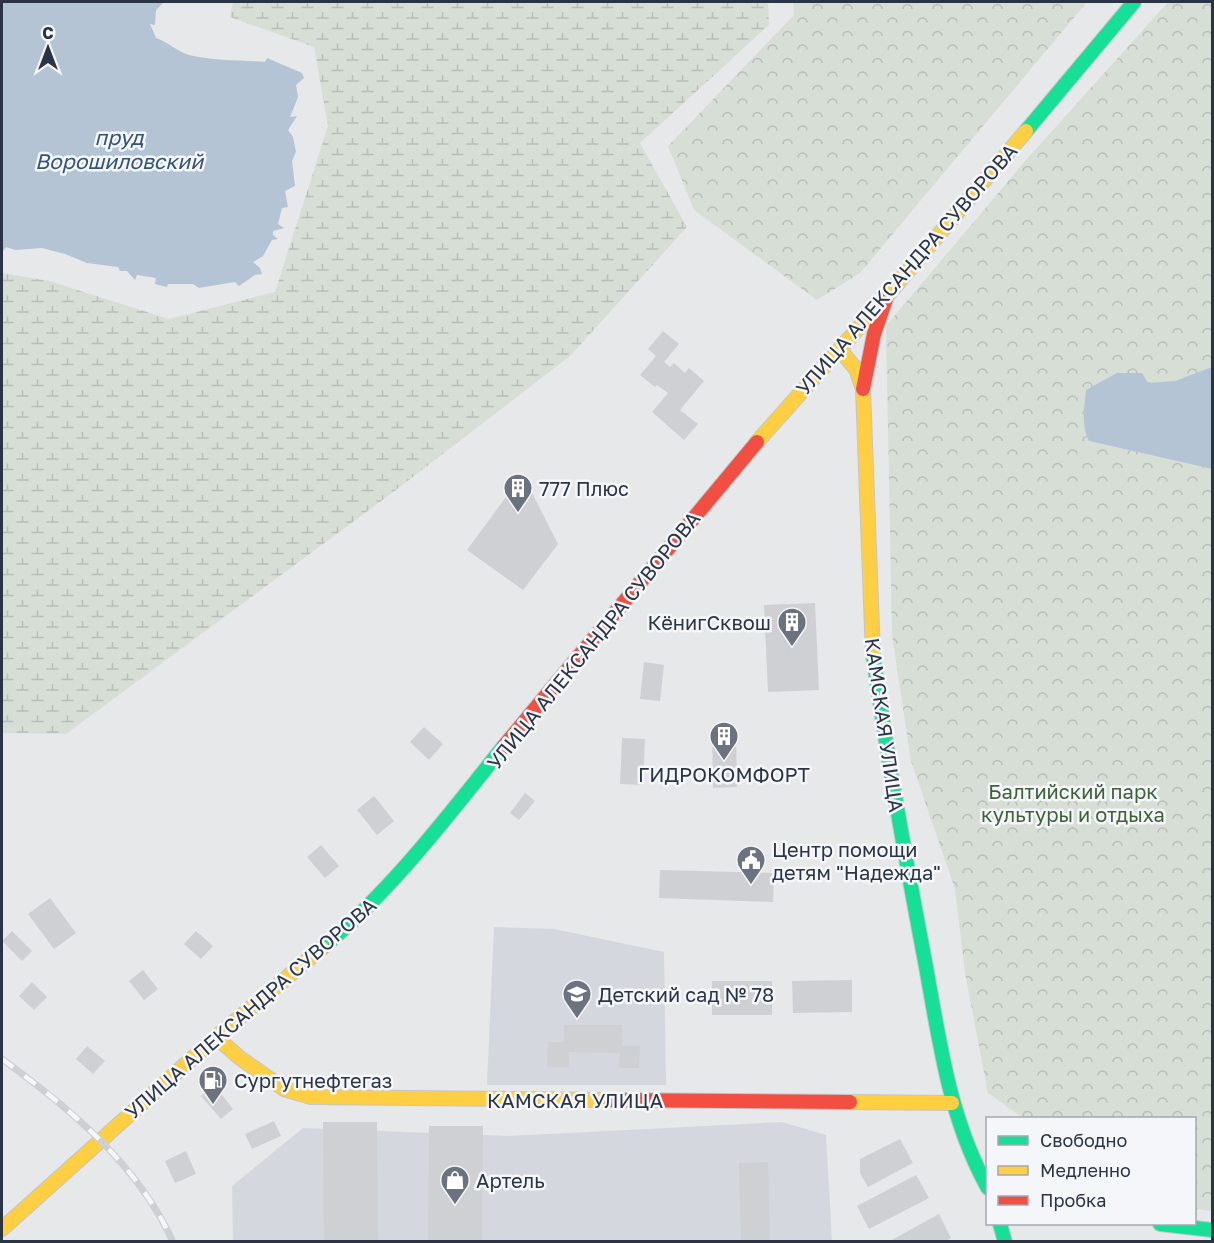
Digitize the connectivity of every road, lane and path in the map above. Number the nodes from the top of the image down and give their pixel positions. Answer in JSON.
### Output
{"nodes":[{"id":1,"x":1134,"y":2,"type":"edge"},
{"id":2,"x":887,"y":296,"type":"junction"},
{"id":3,"x":840,"y":350,"type":"junction"},
{"id":4,"x":863,"y":389,"type":"junction"},
{"id":5,"x":216,"y":1037,"type":"junction"},
{"id":6,"x":952,"y":1103,"type":"junction"},
{"id":7,"x":986,"y":1186,"type":"edge"},
{"id":8,"x":1000,"y":1225,"type":"edge"},
{"id":9,"x":1169,"y":1225,"type":"edge"},
{"id":10,"x":2,"y":1229,"type":"edge"},
{"id":11,"x":1212,"y":1230,"type":"edge"},
{"id":12,"x":1005,"y":1242,"type":"edge"}],
"edges":[{"from":1,"to":2,"type":"main road","name":"УЛИЦА АЛЕКСАНДРА СУВОРОВА"},
{"from":2,"to":3,"type":"main road","name":"УЛИЦА АЛЕКСАНДРА СУВОРОВА"},
{"from":2,"to":4,"type":"main road"},
{"from":3,"to":4,"type":"main road","name":"КАМСКАЯ УЛИЦА"},
{"from":3,"to":5,"type":"main road","name":"УЛИЦА АЛЕКСАНДРА СУВОРОВА"},
{"from":4,"to":6,"type":"main road","name":"КАМСКАЯ УЛИЦА"},
{"from":5,"to":6,"type":"main road","name":"КАМСКАЯ УЛИЦА"},
{"from":5,"to":10,"type":"main road","name":"УЛИЦА АЛЕКСАНДРА СУВОРОВА"},
{"from":6,"to":7,"type":"main road","name":"КАМСКАЯ УЛИЦА"},
{"from":8,"to":12,"type":"main road"},
{"from":9,"to":11,"type":"main road"}]}
